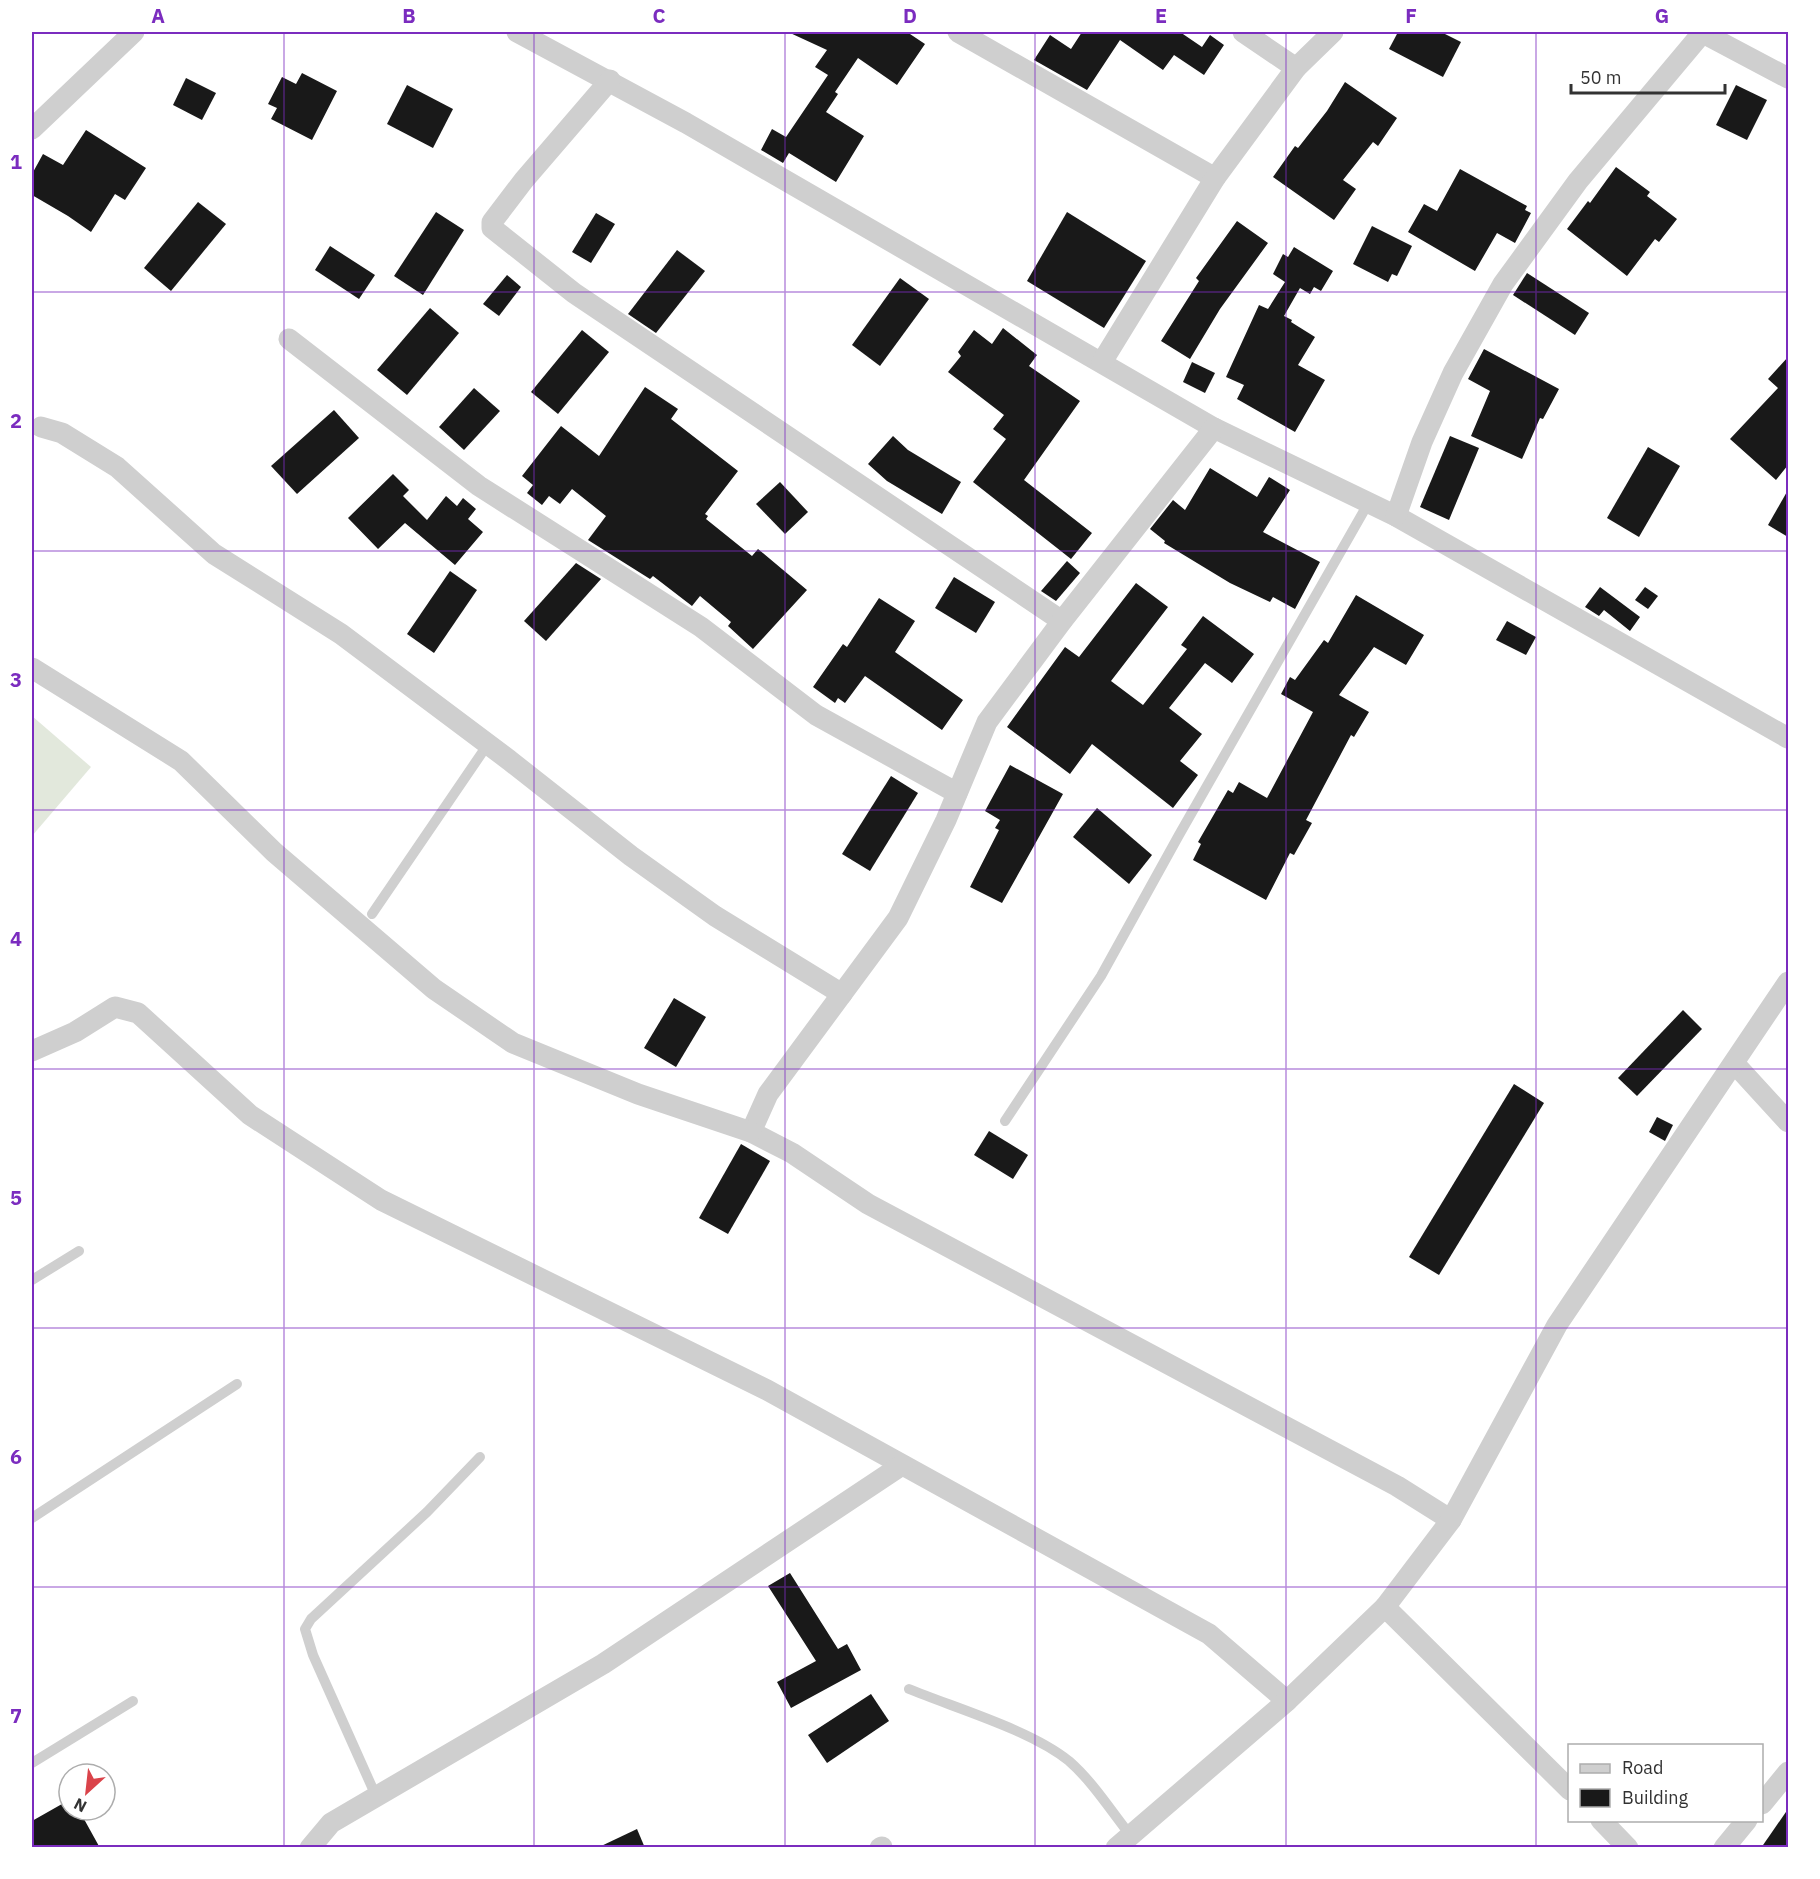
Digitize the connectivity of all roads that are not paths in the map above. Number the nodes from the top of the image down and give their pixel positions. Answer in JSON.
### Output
{"nodes":[{"id":1,"x":134,"y":32,"type":"edge"},
{"id":2,"x":517,"y":32,"type":"edge"},
{"id":3,"x":958,"y":32,"type":"edge"},
{"id":4,"x":1243,"y":32,"type":"edge"},
{"id":5,"x":1333,"y":32,"type":"edge"},
{"id":6,"x":1702,"y":32,"type":"edge"},
{"id":7,"x":1296,"y":68,"type":"junction"},
{"id":8,"x":1788,"y":78,"type":"edge"},
{"id":9,"x":610,"y":80,"type":"junction"},
{"id":10,"x":32,"y":129,"type":"edge"},
{"id":11,"x":1215,"y":178,"type":"junction"},
{"id":12,"x":289,"y":339,"type":"dead end"},
{"id":13,"x":1102,"y":362,"type":"junction"},
{"id":14,"x":41,"y":428,"type":"dead end"},
{"id":15,"x":1214,"y":428,"type":"junction"},
{"id":16,"x":1369,"y":502,"type":"junction"},
{"id":17,"x":1396,"y":516,"type":"junction"},
{"id":18,"x":1062,"y":621,"type":"junction"},
{"id":19,"x":32,"y":668,"type":"edge"},
{"id":20,"x":1788,"y":738,"type":"edge"},
{"id":21,"x":488,"y":744,"type":"junction"},
{"id":22,"x":957,"y":793,"type":"junction"},
{"id":23,"x":372,"y":915,"type":"dead end"},
{"id":24,"x":1788,"y":982,"type":"edge"},
{"id":25,"x":843,"y":994,"type":"junction"},
{"id":26,"x":32,"y":1051,"type":"edge"},
{"id":27,"x":1734,"y":1063,"type":"junction"},
{"id":28,"x":1005,"y":1121,"type":"dead end"},
{"id":29,"x":1788,"y":1122,"type":"edge"},
{"id":30,"x":751,"y":1132,"type":"junction"},
{"id":31,"x":79,"y":1251,"type":"dead end"},
{"id":32,"x":32,"y":1280,"type":"edge"},
{"id":33,"x":237,"y":1384,"type":"dead end"},
{"id":34,"x":480,"y":1457,"type":"dead end"},
{"id":35,"x":902,"y":1466,"type":"junction"},
{"id":36,"x":32,"y":1518,"type":"edge"},
{"id":37,"x":1451,"y":1520,"type":"junction"},
{"id":38,"x":1385,"y":1607,"type":"junction"},
{"id":39,"x":909,"y":1689,"type":"dead end"},
{"id":40,"x":133,"y":1701,"type":"dead end"},
{"id":41,"x":1287,"y":1701,"type":"junction"},
{"id":42,"x":32,"y":1763,"type":"edge"},
{"id":43,"x":1788,"y":1772,"type":"edge"},
{"id":44,"x":1568,"y":1789,"type":"edge"},
{"id":45,"x":376,"y":1796,"type":"junction"},
{"id":46,"x":1763,"y":1802,"type":"edge"},
{"id":47,"x":1602,"y":1822,"type":"edge"},
{"id":48,"x":1746,"y":1822,"type":"edge"},
{"id":49,"x":1123,"y":1842,"type":"edge"},
{"id":50,"x":310,"y":1848,"type":"edge"},
{"id":51,"x":1628,"y":1848,"type":"edge"},
{"id":52,"x":1724,"y":1848,"type":"edge"}],
"edges":[{"from":1,"to":10,"type":"street"},
{"from":2,"to":9,"type":"street"},
{"from":3,"to":11,"type":"street"},
{"from":4,"to":7,"type":"street"},
{"from":5,"to":7,"type":"street"},
{"from":6,"to":8,"type":"street"},
{"from":6,"to":17,"type":"street"},
{"from":7,"to":11,"type":"street"},
{"from":9,"to":13,"type":"street"},
{"from":9,"to":18,"type":"street"},
{"from":11,"to":13,"type":"street"},
{"from":12,"to":22,"type":"street"},
{"from":13,"to":15,"type":"street"},
{"from":14,"to":21,"type":"street"},
{"from":15,"to":16,"type":"street"},
{"from":15,"to":18,"type":"street"},
{"from":16,"to":17,"type":"street"},
{"from":16,"to":28,"type":"lane"},
{"from":17,"to":20,"type":"street"},
{"from":18,"to":22,"type":"street"},
{"from":19,"to":30,"type":"street"},
{"from":21,"to":23,"type":"lane"},
{"from":21,"to":25,"type":"street"},
{"from":22,"to":25,"type":"street"},
{"from":24,"to":27,"type":"street"},
{"from":25,"to":30,"type":"street"},
{"from":26,"to":35,"type":"street"},
{"from":27,"to":29,"type":"street"},
{"from":27,"to":37,"type":"street"},
{"from":30,"to":37,"type":"street"},
{"from":31,"to":32,"type":"lane"},
{"from":33,"to":36,"type":"lane"},
{"from":34,"to":45,"type":"lane"},
{"from":35,"to":41,"type":"street"},
{"from":35,"to":45,"type":"street"},
{"from":37,"to":38,"type":"street"},
{"from":38,"to":41,"type":"street"},
{"from":38,"to":44,"type":"street"},
{"from":39,"to":49,"type":"lane"},
{"from":40,"to":42,"type":"lane"},
{"from":41,"to":49,"type":"street"},
{"from":43,"to":46,"type":"street"},
{"from":45,"to":50,"type":"street"},
{"from":47,"to":51,"type":"street"},
{"from":48,"to":52,"type":"street"}]}
